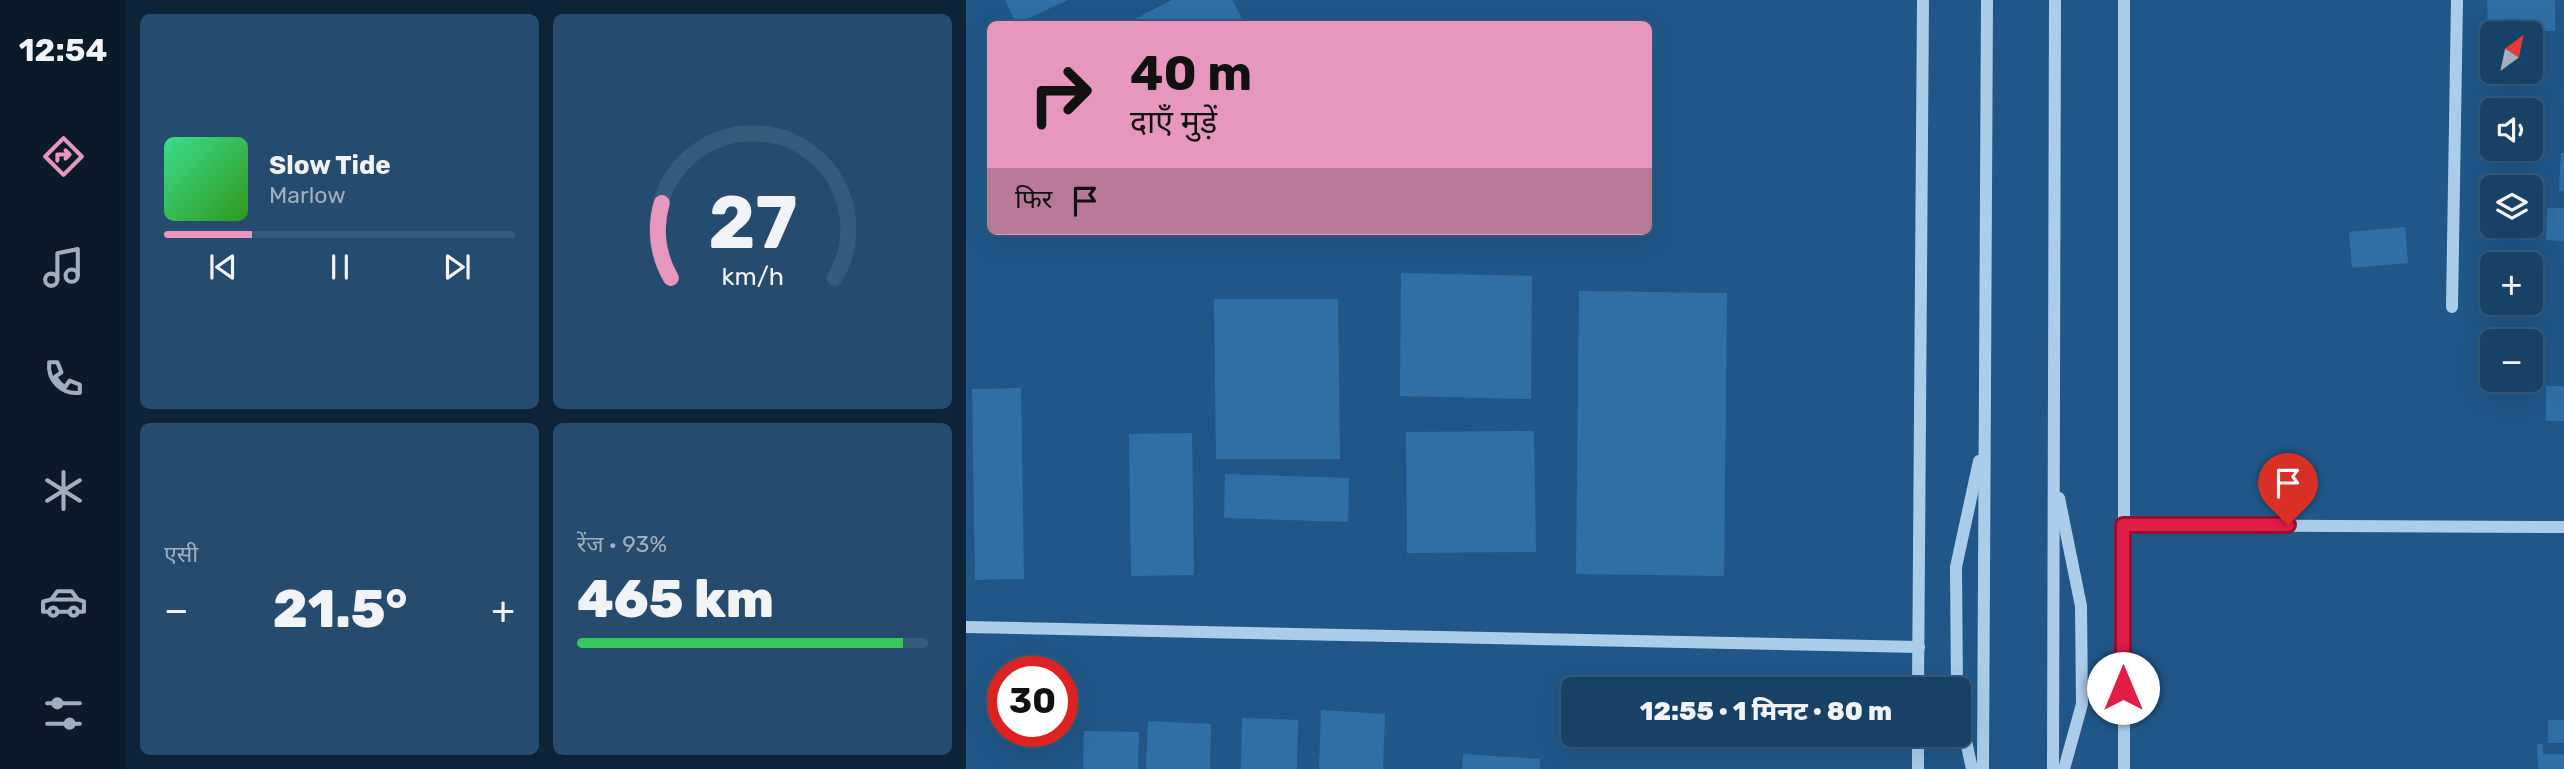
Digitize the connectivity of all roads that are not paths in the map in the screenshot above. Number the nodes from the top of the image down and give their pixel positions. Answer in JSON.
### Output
{"nodes":[{"id":1,"x":1923,"y":0,"type":"edge"},
{"id":2,"x":1987,"y":0,"type":"edge"},
{"id":3,"x":2055,"y":0,"type":"edge"},
{"id":4,"x":2124,"y":0,"type":"edge"},
{"id":5,"x":2457,"y":0,"type":"edge"},
{"id":6,"x":2452,"y":307,"type":"dead end"},
{"id":7,"x":1984,"y":438,"type":"junction"},
{"id":8,"x":2054,"y":474,"type":"junction"},
{"id":9,"x":2123,"y":525,"type":"junction"},
{"id":10,"x":2564,"y":527,"type":"edge"},
{"id":11,"x":966,"y":627,"type":"edge"},
{"id":12,"x":1919,"y":647,"type":"junction"},
{"id":13,"x":1918,"y":677,"type":"edge"},
{"id":14,"x":1957,"y":677,"type":"edge"},
{"id":15,"x":1918,"y":747,"type":"edge"},
{"id":16,"x":1967,"y":747,"type":"edge"},
{"id":17,"x":1918,"y":769,"type":"edge"},
{"id":18,"x":1972,"y":769,"type":"edge"},
{"id":19,"x":1983,"y":769,"type":"edge"},
{"id":20,"x":2053,"y":769,"type":"edge"},
{"id":21,"x":2064,"y":769,"type":"edge"},
{"id":22,"x":2124,"y":769,"type":"edge"}],
"edges":[{"from":1,"to":12,"type":"street"},
{"from":2,"to":7,"type":"street"},
{"from":3,"to":8,"type":"street"},
{"from":4,"to":9,"type":"street"},
{"from":5,"to":6,"type":"street"},
{"from":7,"to":14,"type":"street"},
{"from":7,"to":19,"type":"street"},
{"from":8,"to":20,"type":"street"},
{"from":8,"to":21,"type":"street"},
{"from":9,"to":10,"type":"street"},
{"from":9,"to":22,"type":"street"},
{"from":11,"to":12,"type":"street"},
{"from":12,"to":13,"type":"street"},
{"from":15,"to":17,"type":"street"},
{"from":16,"to":18,"type":"street"}]}
